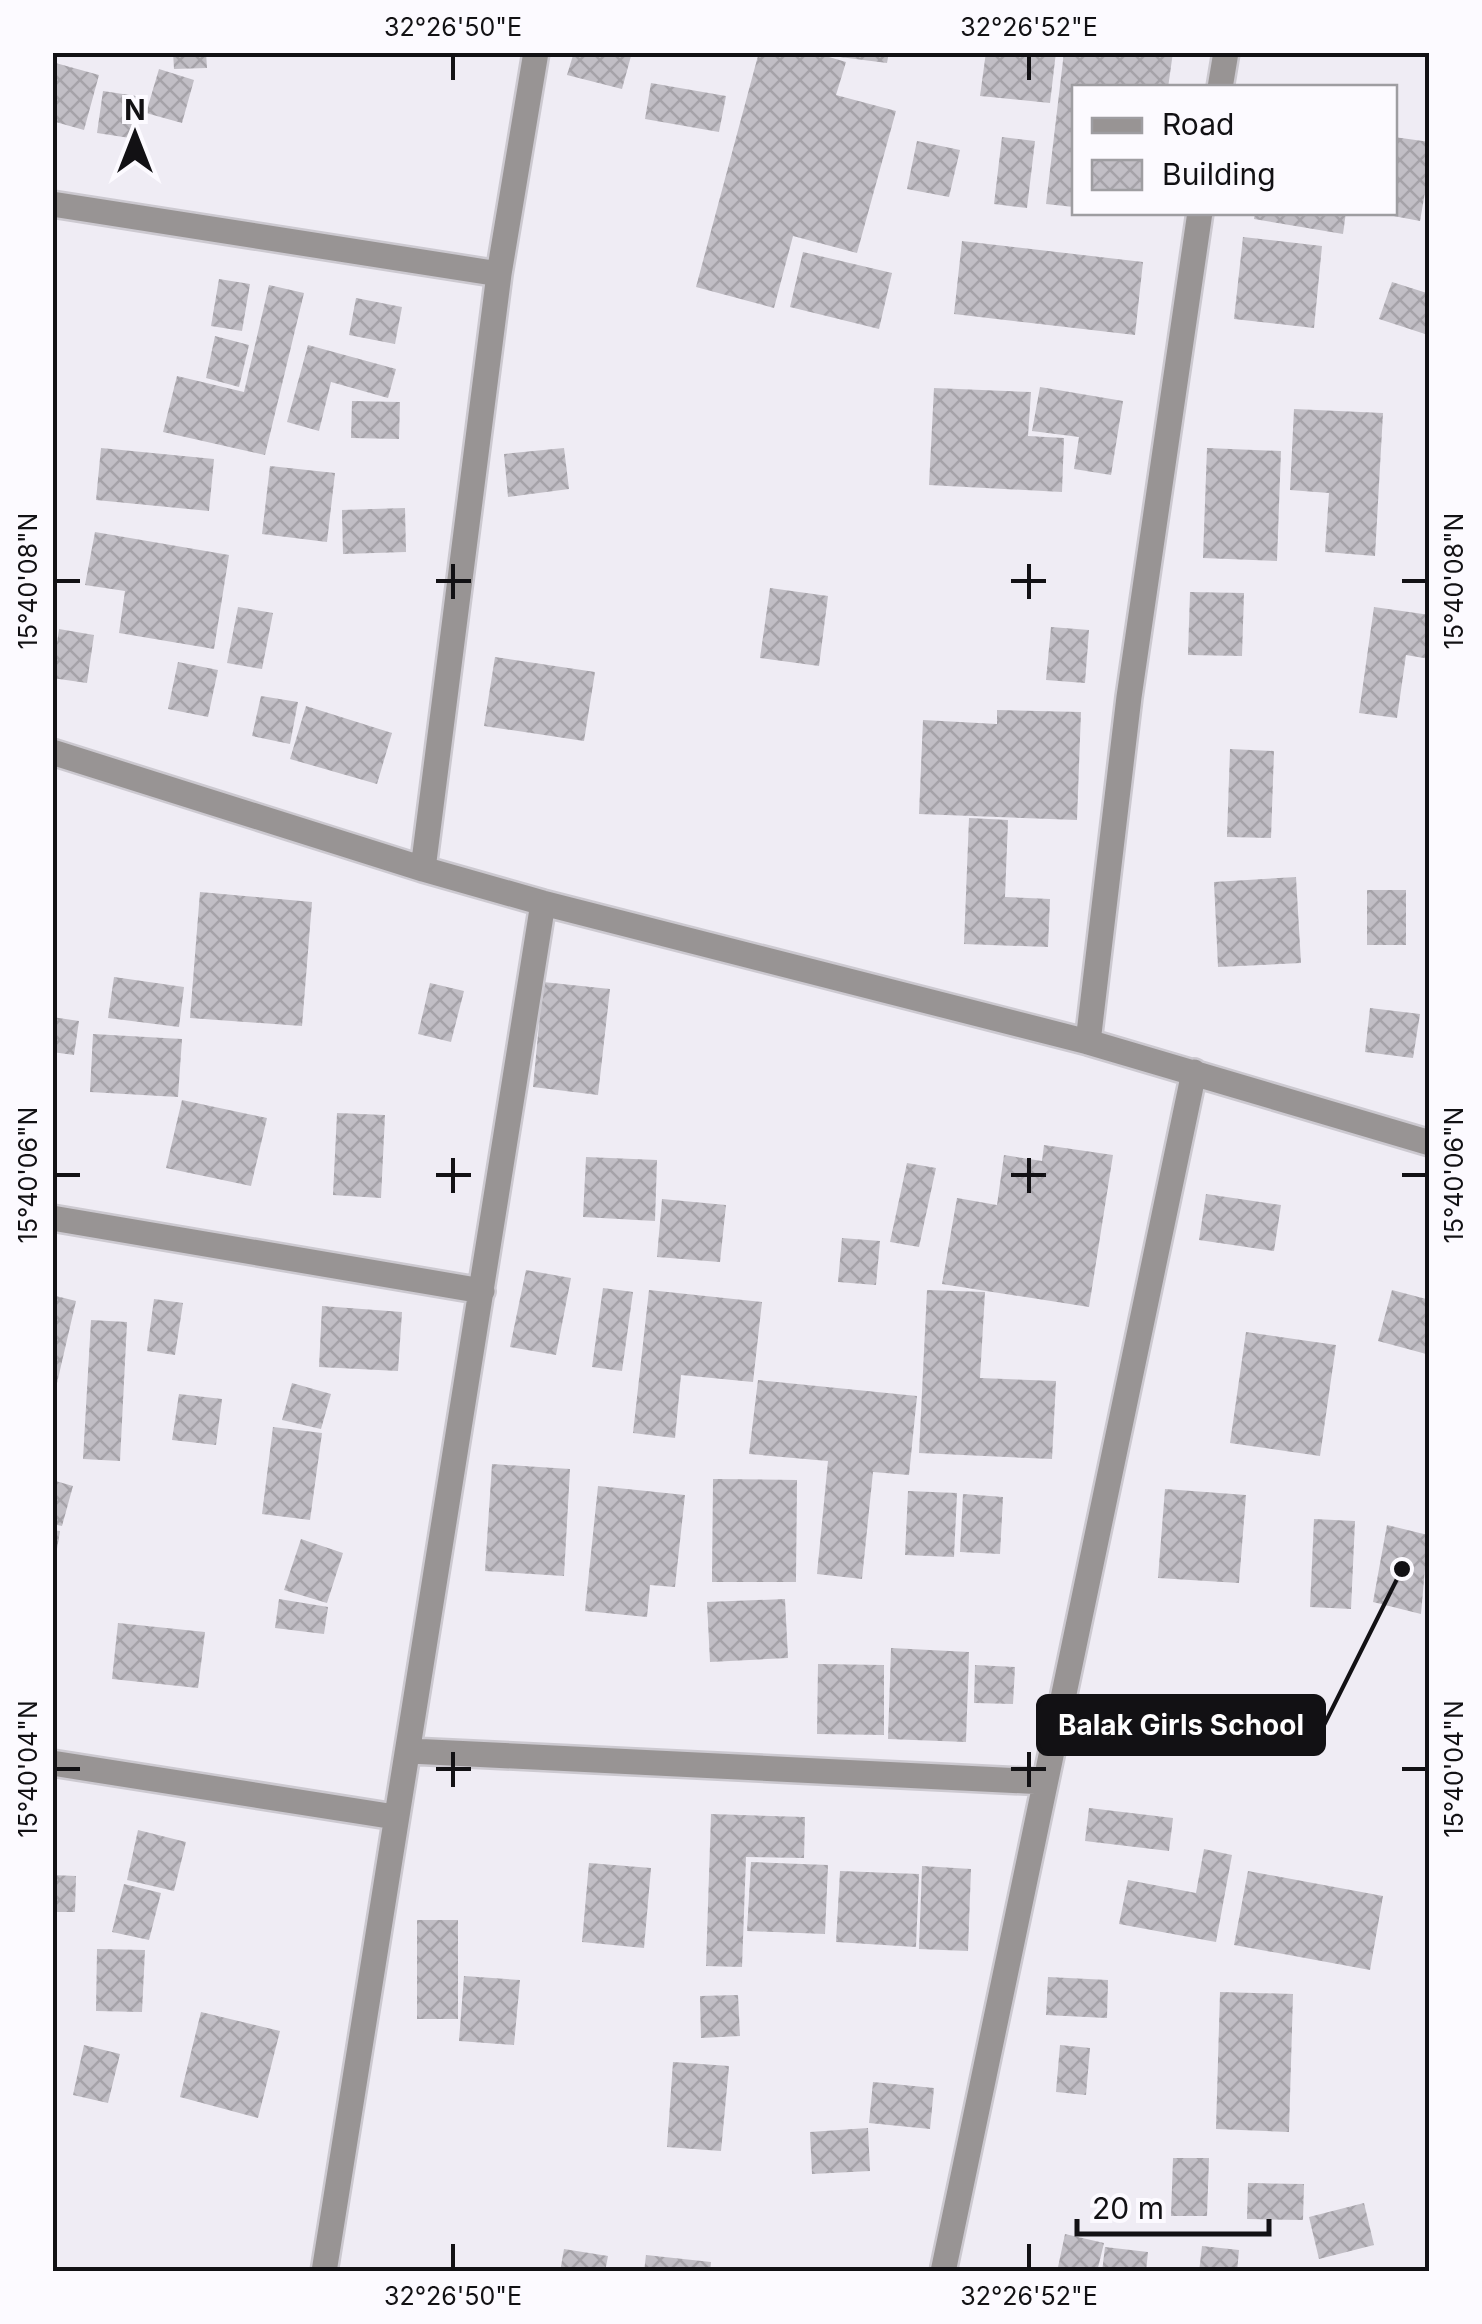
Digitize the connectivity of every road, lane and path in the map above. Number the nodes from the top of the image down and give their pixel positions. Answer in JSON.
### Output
{"nodes":[{"id":1,"x":536,"y":52,"type":"edge"},
{"id":2,"x":1226,"y":52,"type":"edge"},
{"id":3,"x":1220,"y":85,"type":"edge"},
{"id":4,"x":52,"y":204,"type":"edge"},
{"id":5,"x":1200,"y":215,"type":"edge"},
{"id":6,"x":499,"y":274,"type":"junction"},
{"id":7,"x":52,"y":752,"type":"edge"},
{"id":8,"x":423,"y":869,"type":"junction"},
{"id":9,"x":543,"y":903,"type":"junction"},
{"id":10,"x":1088,"y":1042,"type":"junction"},
{"id":11,"x":1194,"y":1072,"type":"junction"},
{"id":12,"x":1430,"y":1143,"type":"edge"},
{"id":13,"x":52,"y":1218,"type":"edge"},
{"id":14,"x":482,"y":1291,"type":"junction"},
{"id":15,"x":410,"y":1751,"type":"junction"},
{"id":16,"x":52,"y":1763,"type":"edge"},
{"id":17,"x":1045,"y":1782,"type":"junction"},
{"id":18,"x":395,"y":1817,"type":"junction"},
{"id":19,"x":324,"y":2272,"type":"edge"},
{"id":20,"x":942,"y":2272,"type":"edge"}],
"edges":[{"from":1,"to":6,"type":"street"},
{"from":2,"to":3,"type":"street"},
{"from":4,"to":6,"type":"street"},
{"from":5,"to":10,"type":"street"},
{"from":6,"to":8,"type":"street"},
{"from":7,"to":8,"type":"street"},
{"from":8,"to":9,"type":"street"},
{"from":9,"to":10,"type":"street"},
{"from":9,"to":14,"type":"street"},
{"from":10,"to":11,"type":"street"},
{"from":11,"to":12,"type":"street"},
{"from":11,"to":17,"type":"street"},
{"from":13,"to":14,"type":"street"},
{"from":14,"to":15,"type":"street"},
{"from":15,"to":17,"type":"street"},
{"from":15,"to":18,"type":"street"},
{"from":16,"to":18,"type":"street"},
{"from":17,"to":20,"type":"street"},
{"from":18,"to":19,"type":"street"}]}
